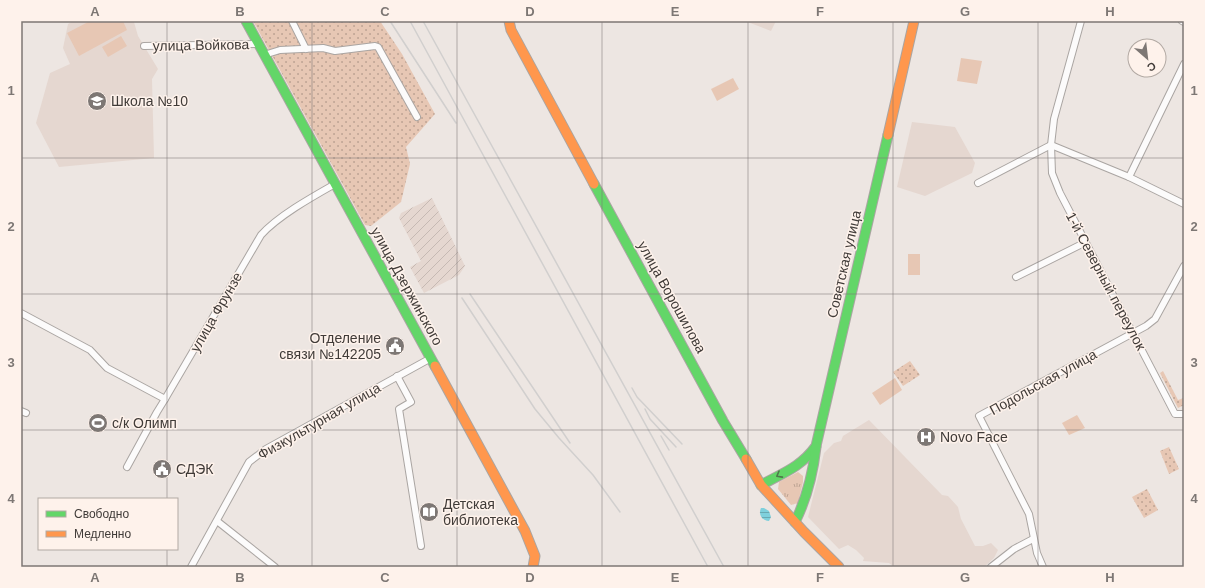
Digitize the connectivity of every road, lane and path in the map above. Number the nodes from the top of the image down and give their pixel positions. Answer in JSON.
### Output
{"nodes":[{"id":1,"x":246,"y":21,"type":"edge"},
{"id":2,"x":292,"y":21,"type":"edge"},
{"id":3,"x":509,"y":21,"type":"edge"},
{"id":4,"x":914,"y":21,"type":"edge"},
{"id":5,"x":1081,"y":21,"type":"edge"},
{"id":6,"x":259,"y":44,"type":"junction"},
{"id":7,"x":144,"y":46,"type":"dead end"},
{"id":8,"x":306,"y":49,"type":"junction"},
{"id":9,"x":264,"y":55,"type":"junction"},
{"id":10,"x":1184,"y":64,"type":"edge"},
{"id":11,"x":417,"y":117,"type":"dead end"},
{"id":12,"x":1050,"y":145,"type":"junction"},
{"id":13,"x":1129,"y":177,"type":"junction"},
{"id":14,"x":978,"y":183,"type":"dead end"},
{"id":15,"x":335,"y":184,"type":"junction"},
{"id":16,"x":1184,"y":204,"type":"edge"},
{"id":17,"x":1086,"y":242,"type":"junction"},
{"id":18,"x":1184,"y":266,"type":"edge"},
{"id":19,"x":1016,"y":277,"type":"dead end"},
{"id":20,"x":21,"y":313,"type":"edge"},
{"id":21,"x":1133,"y":332,"type":"junction"},
{"id":22,"x":431,"y":358,"type":"junction"},
{"id":23,"x":397,"y":376,"type":"junction"},
{"id":24,"x":165,"y":399,"type":"junction"},
{"id":25,"x":1182,"y":414,"type":"dead end"},
{"id":26,"x":816,"y":446,"type":"junction"},
{"id":27,"x":127,"y":467,"type":"dead end"},
{"id":28,"x":792,"y":468,"type":"junction"},
{"id":29,"x":761,"y":485,"type":"junction"},
{"id":30,"x":809,"y":486,"type":"junction"},
{"id":31,"x":217,"y":521,"type":"junction"},
{"id":32,"x":794,"y":522,"type":"junction"},
{"id":33,"x":1033,"y":540,"type":"junction"},
{"id":34,"x":420,"y":546,"type":"dead end"},
{"id":35,"x":191,"y":567,"type":"edge"},
{"id":36,"x":275,"y":567,"type":"edge"},
{"id":37,"x":533,"y":567,"type":"edge"},
{"id":38,"x":839,"y":567,"type":"edge"},
{"id":39,"x":990,"y":567,"type":"edge"},
{"id":40,"x":1043,"y":567,"type":"edge"}],
"edges":[{"from":1,"to":6,"type":"street","name":"улица Дзержинского"},
{"from":2,"to":8,"type":"street"},
{"from":3,"to":29,"type":"street","name":"улица Ворошилова"},
{"from":4,"to":26,"type":"street","name":"Советская улица"},
{"from":5,"to":12,"type":"street","name":"1-й Северный переулок"},
{"from":6,"to":7,"type":"street","name":"улица Войкова"},
{"from":6,"to":9,"type":"street","name":"улица Дзержинского"},
{"from":8,"to":9,"type":"street"},
{"from":8,"to":11,"type":"street"},
{"from":9,"to":15,"type":"street","name":"улица Дзержинского"},
{"from":10,"to":13,"type":"street"},
{"from":12,"to":13,"type":"street"},
{"from":12,"to":14,"type":"street"},
{"from":12,"to":17,"type":"street","name":"1-й Северный переулок"},
{"from":13,"to":16,"type":"street"},
{"from":15,"to":22,"type":"street","name":"улица Дзержинского"},
{"from":15,"to":24,"type":"street","name":"улица Фрунзе"},
{"from":17,"to":19,"type":"street"},
{"from":17,"to":21,"type":"street","name":"1-й Северный переулок"},
{"from":18,"to":21,"type":"street","name":"Подольская улица"},
{"from":20,"to":24,"type":"street"},
{"from":21,"to":25,"type":"street","name":"1-й Северный переулок"},
{"from":21,"to":33,"type":"street","name":"Подольская улица"},
{"from":22,"to":23,"type":"street","name":"Физкультурная улица"},
{"from":22,"to":37,"type":"street","name":"улица Дзержинского"},
{"from":23,"to":31,"type":"street","name":"Физкультурная улица"},
{"from":23,"to":34,"type":"street"},
{"from":24,"to":27,"type":"street","name":"улица Фрунзе"},
{"from":26,"to":28,"type":"street","name":"Советская улица"},
{"from":26,"to":30,"type":"street"},
{"from":28,"to":29,"type":"street","name":"Советская улица","one_way":true},
{"from":28,"to":30,"type":"street"},
{"from":29,"to":32,"type":"street","name":"улица Ворошилова"},
{"from":30,"to":32,"type":"street"},
{"from":31,"to":35,"type":"street","name":"Физкультурная улица"},
{"from":31,"to":36,"type":"street"},
{"from":32,"to":38,"type":"street","name":"улица Ворошилова"},
{"from":33,"to":39,"type":"street"},
{"from":33,"to":40,"type":"street","name":"Подольская улица"}]}
